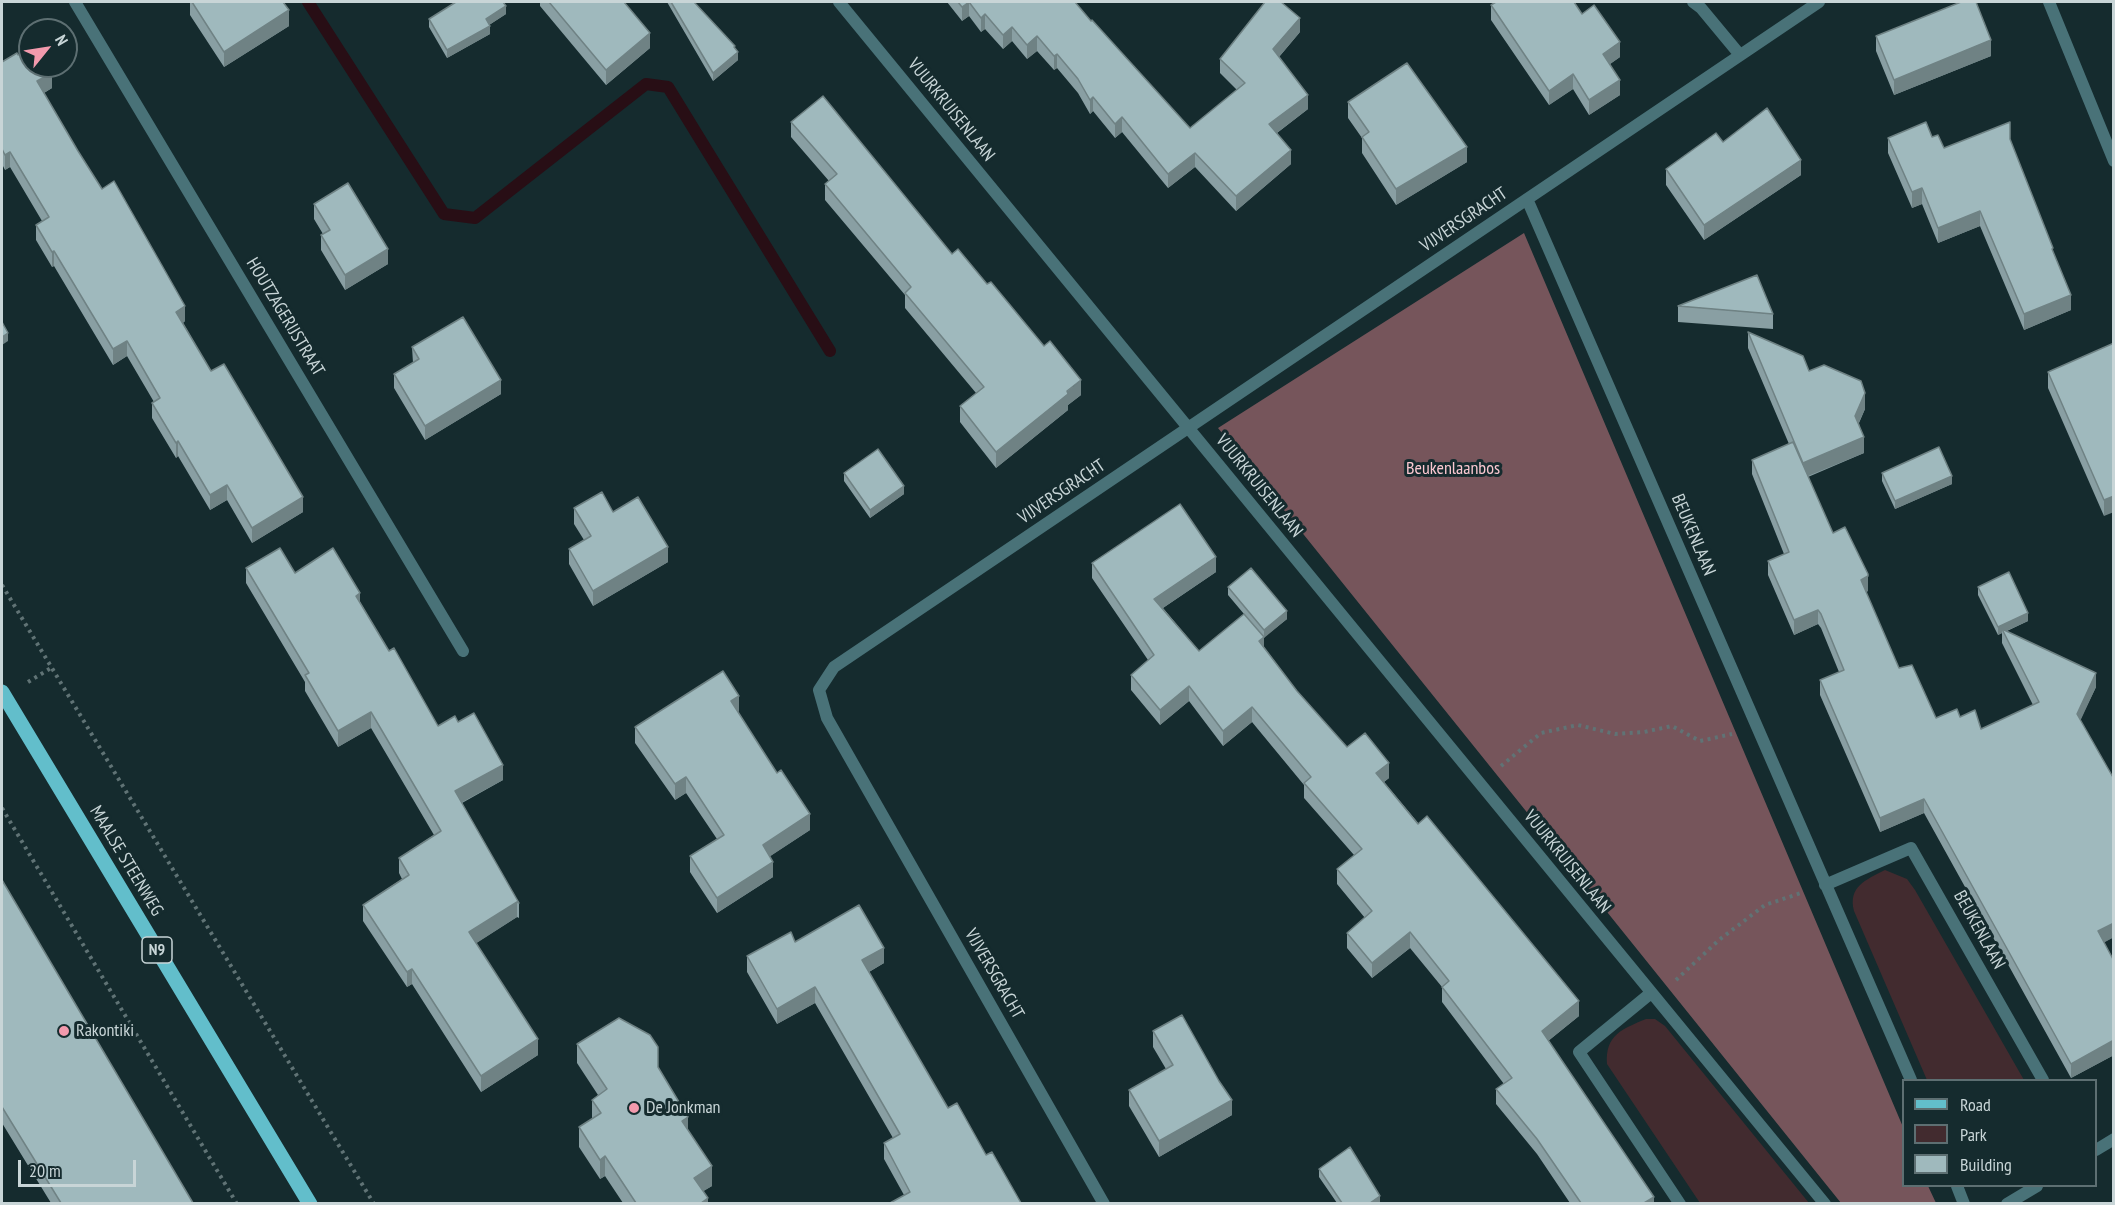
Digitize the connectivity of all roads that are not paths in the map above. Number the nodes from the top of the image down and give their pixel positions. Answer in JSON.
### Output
{"nodes":[{"id":1,"x":75,"y":2,"type":"edge"},
{"id":2,"x":839,"y":2,"type":"edge"},
{"id":3,"x":1693,"y":2,"type":"edge"},
{"id":4,"x":1819,"y":2,"type":"edge"},
{"id":5,"x":2049,"y":2,"type":"edge"},
{"id":6,"x":1740,"y":55,"type":"junction"},
{"id":7,"x":2114,"y":161,"type":"edge"},
{"id":8,"x":1527,"y":199,"type":"junction"},
{"id":9,"x":1189,"y":428,"type":"junction"},
{"id":10,"x":463,"y":651,"type":"dead end"},
{"id":11,"x":2,"y":696,"type":"edge"},
{"id":12,"x":1825,"y":885,"type":"junction"},
{"id":13,"x":1651,"y":993,"type":"junction"},
{"id":14,"x":1911,"y":1079,"type":"edge"},
{"id":15,"x":2042,"y":1079,"type":"edge"},
{"id":16,"x":2114,"y":1139,"type":"edge"},
{"id":17,"x":2097,"y":1149,"type":"edge"},
{"id":18,"x":1958,"y":1187,"type":"edge"},
{"id":19,"x":2034,"y":1187,"type":"edge"},
{"id":20,"x":310,"y":1203,"type":"edge"},
{"id":21,"x":1104,"y":1203,"type":"edge"},
{"id":22,"x":1680,"y":1203,"type":"edge"},
{"id":23,"x":1825,"y":1203,"type":"edge"},
{"id":24,"x":1965,"y":1203,"type":"edge"},
{"id":25,"x":2007,"y":1203,"type":"edge"}],
"edges":[{"from":1,"to":10,"type":"street","name":"HOUTZAGERIJSTRAAT"},
{"from":2,"to":9,"type":"street","name":"VUURKRUISENLAAN"},
{"from":3,"to":6,"type":"street"},
{"from":4,"to":6,"type":"street","name":"VIJVERSGRACHT"},
{"from":5,"to":7,"type":"street"},
{"from":6,"to":8,"type":"street","name":"VIJVERSGRACHT"},
{"from":8,"to":9,"type":"street","name":"VIJVERSGRACHT"},
{"from":8,"to":12,"type":"street","name":"BEUKENLAAN"},
{"from":9,"to":13,"type":"street","name":"VUURKRUISENLAAN"},
{"from":9,"to":21,"type":"street","name":"VIJVERSGRACHT"},
{"from":11,"to":20,"type":"main road","name":"MAALSE STEENWEG","number":"N9"},
{"from":12,"to":14,"type":"street","name":"BEUKENLAAN"},
{"from":12,"to":15,"type":"street","name":"BEUKENLAAN"},
{"from":13,"to":22,"type":"street"},
{"from":13,"to":23,"type":"street","name":"VUURKRUISENLAAN"},
{"from":16,"to":17,"type":"street"},
{"from":18,"to":24,"type":"street"},
{"from":19,"to":25,"type":"street"}]}
